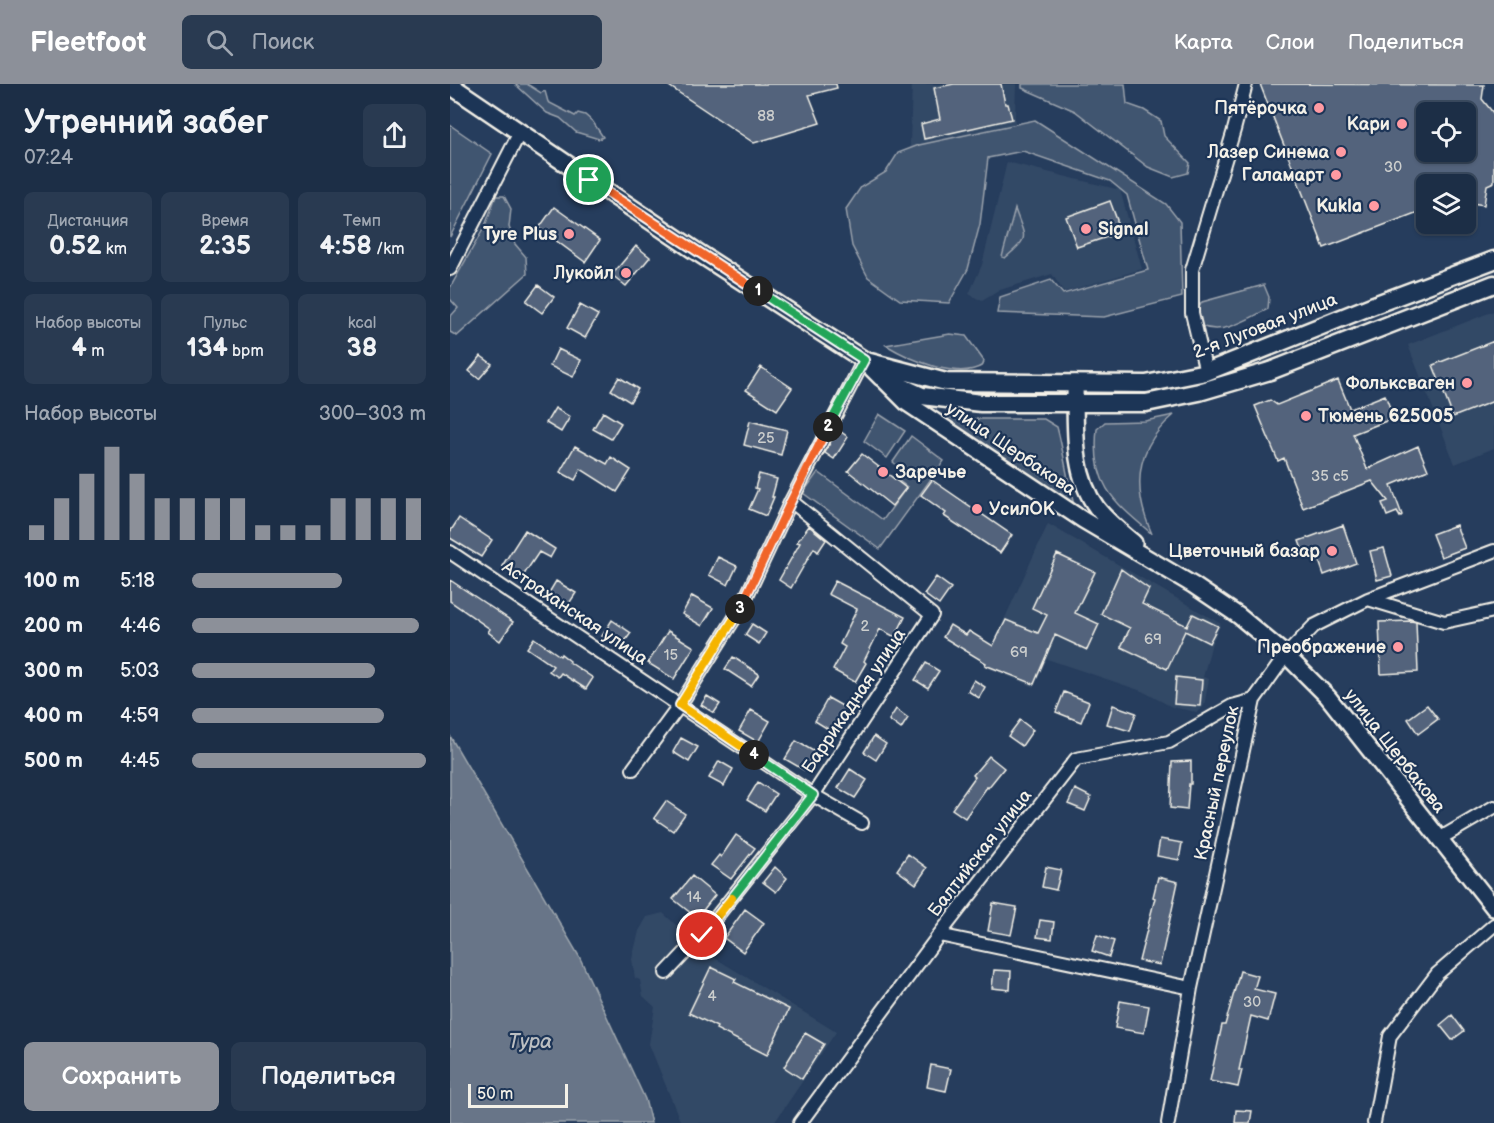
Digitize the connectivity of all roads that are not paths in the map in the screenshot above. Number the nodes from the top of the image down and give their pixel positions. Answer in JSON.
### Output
{"nodes":[{"id":1,"x":1246,"y":84,"type":"edge"},
{"id":2,"x":450,"y":85,"type":"edge"},
{"id":3,"x":520,"y":132,"type":"junction"},
{"id":4,"x":1494,"y":260,"type":"edge"},
{"id":5,"x":450,"y":268,"type":"edge"},
{"id":6,"x":1494,"y":284,"type":"edge"},
{"id":7,"x":864,"y":360,"type":"junction"},
{"id":8,"x":1206,"y":372,"type":"junction"},
{"id":9,"x":881,"y":377,"type":"junction"},
{"id":10,"x":1075,"y":383,"type":"junction"},
{"id":11,"x":1076,"y":403,"type":"junction"},
{"id":12,"x":791,"y":501,"type":"junction"},
{"id":13,"x":1494,"y":551,"type":"edge"},
{"id":14,"x":450,"y":552,"type":"edge"},
{"id":15,"x":1154,"y":561,"type":"junction"},
{"id":16,"x":1368,"y":599,"type":"junction"},
{"id":17,"x":1494,"y":611,"type":"edge"},
{"id":18,"x":1286,"y":655,"type":"junction"},
{"id":19,"x":1254,"y":700,"type":"junction"},
{"id":20,"x":680,"y":705,"type":"junction"},
{"id":21,"x":633,"y":770,"type":"dead end"},
{"id":22,"x":813,"y":795,"type":"junction"},
{"id":23,"x":1494,"y":807,"type":"edge"},
{"id":24,"x":862,"y":823,"type":"dead end"},
{"id":25,"x":1439,"y":839,"type":"junction"},
{"id":26,"x":1494,"y":908,"type":"edge"},
{"id":27,"x":1494,"y":925,"type":"edge"},
{"id":28,"x":939,"y":935,"type":"junction"},
{"id":29,"x":666,"y":973,"type":"dead end"},
{"id":30,"x":1191,"y":988,"type":"junction"},
{"id":31,"x":800,"y":1123,"type":"edge"},
{"id":32,"x":1168,"y":1123,"type":"edge"},
{"id":33,"x":1374,"y":1123,"type":"edge"}],
"edges":[{"from":1,"to":8,"type":"street"},
{"from":2,"to":3,"type":"main road","name":"улица Щербакова"},
{"from":3,"to":5,"type":"street"},
{"from":3,"to":7,"type":"main road","name":"улица Щербакова"},
{"from":4,"to":8,"type":"main road","name":"2-я Луговая улица"},
{"from":6,"to":11,"type":"main road"},
{"from":7,"to":9,"type":"main road","name":"улица Щербакова"},
{"from":7,"to":10,"type":"main road","name":"2-я Луговая улица"},
{"from":7,"to":12,"type":"street"},
{"from":8,"to":10,"type":"main road","name":"2-я Луговая улица"},
{"from":9,"to":11,"type":"main road"},
{"from":9,"to":15,"type":"street","name":"улица Щербакова"},
{"from":10,"to":11,"type":"street"},
{"from":11,"to":15,"type":"street"},
{"from":12,"to":20,"type":"street"},
{"from":12,"to":22,"type":"street","name":"Баррикадная улица"},
{"from":13,"to":16,"type":"street","name":"Красный переулок"},
{"from":14,"to":20,"type":"street","name":"Астраханская улица"},
{"from":15,"to":18,"type":"street","name":"улица Щербакова"},
{"from":16,"to":17,"type":"street"},
{"from":16,"to":18,"type":"street","name":"Красный переулок"},
{"from":18,"to":19,"type":"street","name":"Красный переулок"},
{"from":18,"to":25,"type":"street","name":"улица Щербакова"},
{"from":19,"to":28,"type":"street","name":"Балтийская улица"},
{"from":19,"to":30,"type":"street","name":"Красный переулок"},
{"from":20,"to":21,"type":"street"},
{"from":20,"to":22,"type":"street","name":"Астраханская улица"},
{"from":22,"to":24,"type":"street","name":"Астраханская улица"},
{"from":22,"to":29,"type":"street","name":"Баррикадная улица"},
{"from":23,"to":25,"type":"street"},
{"from":25,"to":26,"type":"street","name":"улица Щербакова"},
{"from":27,"to":33,"type":"street"},
{"from":28,"to":30,"type":"street"},
{"from":28,"to":31,"type":"street","name":"Балтийская улица"},
{"from":30,"to":32,"type":"street","name":"Красный переулок"}]}
